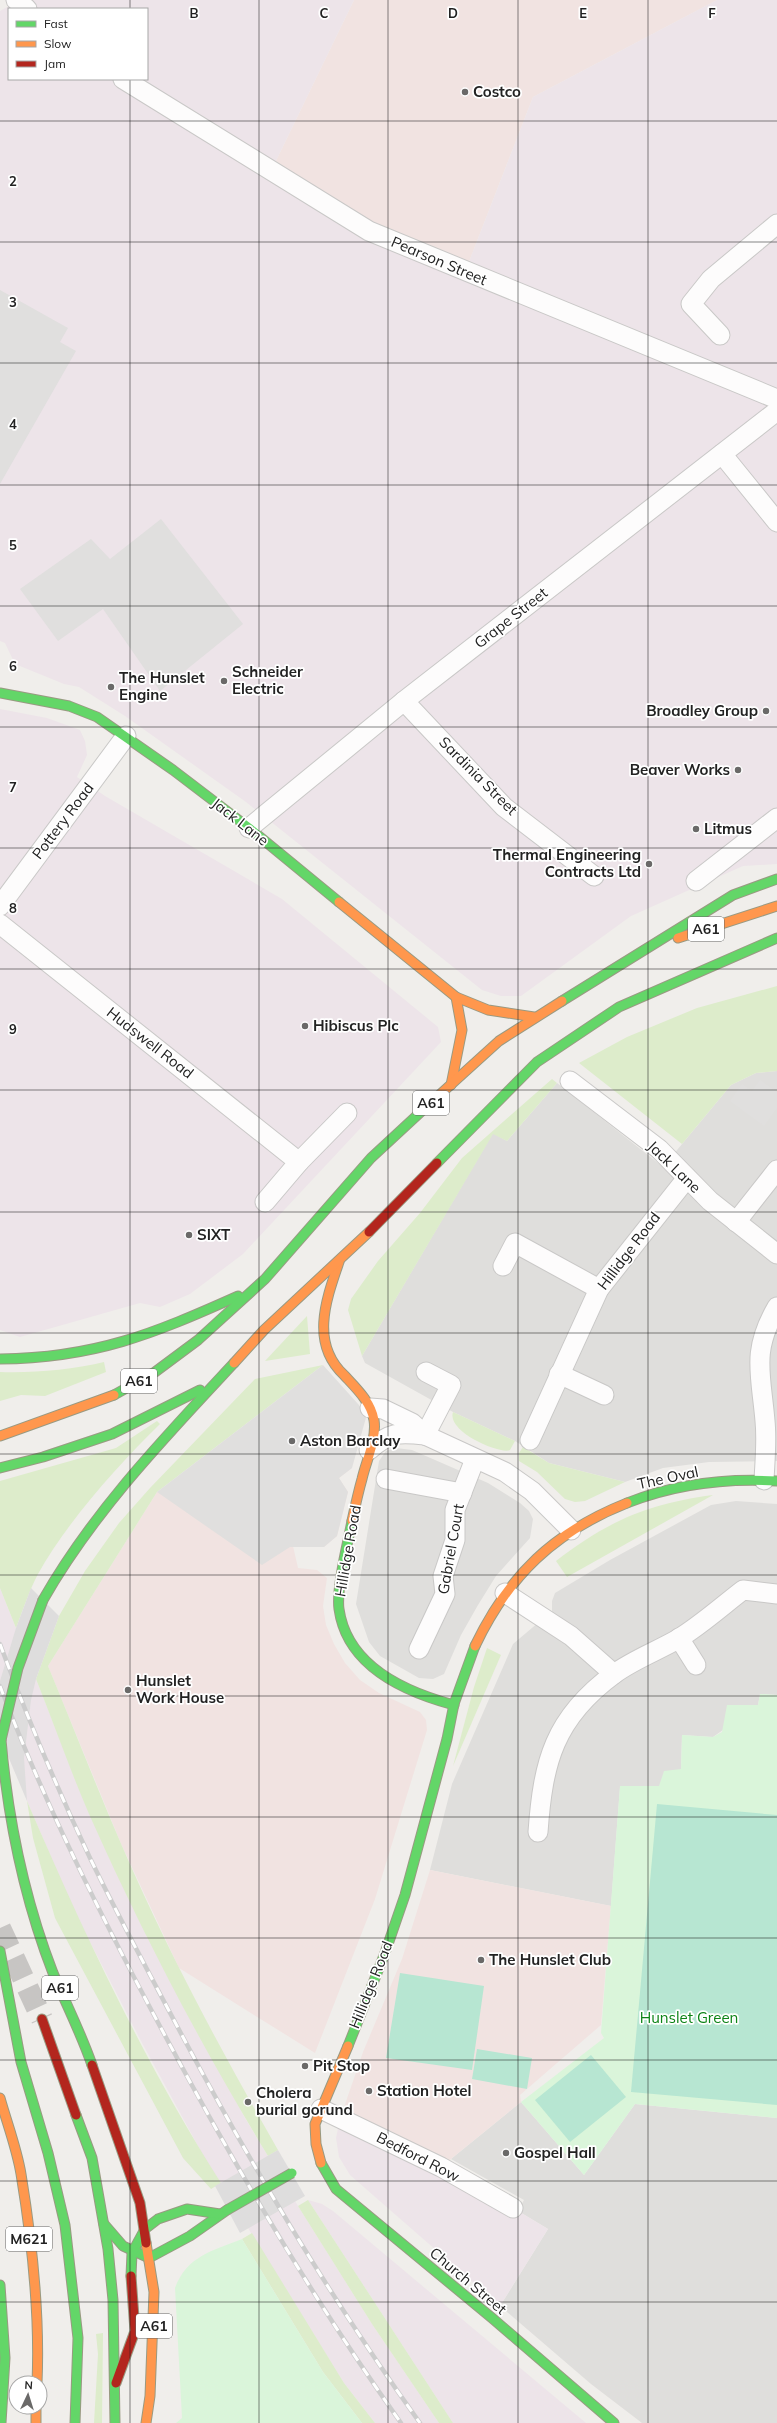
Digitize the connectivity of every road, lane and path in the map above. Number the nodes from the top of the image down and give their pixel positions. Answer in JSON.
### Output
{"nodes":[{"id":1,"x":16,"y":0,"type":"edge"},
{"id":2,"x":26,"y":8,"type":"edge"},
{"id":3,"x":125,"y":80,"type":"edge"},
{"id":4,"x":777,"y":224,"type":"edge"},
{"id":5,"x":720,"y":334,"type":"dead end"},
{"id":6,"x":777,"y":399,"type":"edge"},
{"id":7,"x":777,"y":411,"type":"edge"},
{"id":8,"x":722,"y":454,"type":"junction"},
{"id":9,"x":777,"y":522,"type":"edge"},
{"id":10,"x":0,"y":692,"type":"edge"},
{"id":11,"x":404,"y":701,"type":"junction"},
{"id":12,"x":126,"y":736,"type":"junction"},
{"id":13,"x":777,"y":818,"type":"edge"},
{"id":14,"x":248,"y":828,"type":"junction"},
{"id":15,"x":594,"y":876,"type":"dead end"},
{"id":16,"x":777,"y":879,"type":"edge"},
{"id":17,"x":696,"y":881,"type":"dead end"},
{"id":18,"x":0,"y":906,"type":"edge"},
{"id":19,"x":777,"y":906,"type":"edge"},
{"id":20,"x":0,"y":924,"type":"edge"},
{"id":21,"x":777,"y":938,"type":"edge"},
{"id":22,"x":777,"y":948,"type":"edge"},
{"id":23,"x":636,"y":953,"type":"junction"},
{"id":24,"x":744,"y":953,"type":"junction"},
{"id":25,"x":456,"y":997,"type":"junction"},
{"id":26,"x":534,"y":1017,"type":"junction"},
{"id":27,"x":570,"y":1081,"type":"dead end"},
{"id":28,"x":451,"y":1085,"type":"junction"},
{"id":29,"x":346,"y":1113,"type":"dead end"},
{"id":30,"x":299,"y":1162,"type":"junction"},
{"id":31,"x":777,"y":1170,"type":"edge"},
{"id":32,"x":687,"y":1178,"type":"junction"},
{"id":33,"x":265,"y":1202,"type":"dead end"},
{"id":34,"x":736,"y":1222,"type":"junction"},
{"id":35,"x":777,"y":1254,"type":"edge"},
{"id":36,"x":339,"y":1262,"type":"junction"},
{"id":37,"x":503,"y":1266,"type":"dead end"},
{"id":38,"x":256,"y":1288,"type":"junction"},
{"id":39,"x":599,"y":1289,"type":"junction"},
{"id":40,"x":777,"y":1307,"type":"edge"},
{"id":41,"x":0,"y":1359,"type":"edge"},
{"id":42,"x":426,"y":1372,"type":"dead end"},
{"id":43,"x":559,"y":1374,"type":"junction"},
{"id":44,"x":219,"y":1380,"type":"junction"},
{"id":45,"x":604,"y":1395,"type":"dead end"},
{"id":46,"x":370,"y":1408,"type":"junction"},
{"id":47,"x":425,"y":1435,"type":"junction"},
{"id":48,"x":0,"y":1436,"type":"edge"},
{"id":49,"x":530,"y":1440,"type":"dead end"},
{"id":50,"x":369,"y":1450,"type":"junction"},
{"id":51,"x":476,"y":1459,"type":"junction"},
{"id":52,"x":0,"y":1468,"type":"edge"},
{"id":53,"x":386,"y":1480,"type":"dead end"},
{"id":54,"x":771,"y":1480,"type":"edge"},
{"id":55,"x":462,"y":1493,"type":"junction"},
{"id":56,"x":571,"y":1530,"type":"junction"},
{"id":57,"x":505,"y":1593,"type":"junction"},
{"id":58,"x":777,"y":1594,"type":"edge"},
{"id":59,"x":679,"y":1638,"type":"junction"},
{"id":60,"x":420,"y":1649,"type":"dead end"},
{"id":61,"x":696,"y":1666,"type":"dead end"},
{"id":62,"x":614,"y":1674,"type":"junction"},
{"id":63,"x":454,"y":1705,"type":"junction"},
{"id":64,"x":1,"y":1745,"type":"edge"},
{"id":65,"x":538,"y":1832,"type":"dead end"},
{"id":66,"x":0,"y":1951,"type":"edge"},
{"id":67,"x":42,"y":2019,"type":"tunnel mouth"},
{"id":68,"x":0,"y":2098,"type":"edge"},
{"id":69,"x":321,"y":2109,"type":"junction"},
{"id":70,"x":313,"y":2155,"type":"joint"},
{"id":71,"x":295,"y":2170,"type":"dead end"},
{"id":72,"x":513,"y":2208,"type":"dead end"},
{"id":73,"x":224,"y":2212,"type":"junction"},
{"id":74,"x":104,"y":2224,"type":"junction"},
{"id":75,"x":145,"y":2229,"type":"junction"},
{"id":76,"x":132,"y":2253,"type":"junction"},
{"id":77,"x":149,"y":2258,"type":"junction"},
{"id":78,"x":0,"y":2288,"type":"edge"},
{"id":79,"x":37,"y":2375,"type":"edge"},
{"id":80,"x":116,"y":2383,"type":"junction"},
{"id":81,"x":1,"y":2423,"type":"edge"},
{"id":82,"x":75,"y":2423,"type":"edge"},
{"id":83,"x":115,"y":2423,"type":"edge"},
{"id":84,"x":146,"y":2423,"type":"edge"},
{"id":85,"x":614,"y":2423,"type":"edge"}],
"edges":[{"from":1,"to":2,"type":"street"},
{"from":3,"to":6,"type":"street","name":"Pearson Street"},
{"from":4,"to":5,"type":"street"},
{"from":7,"to":8,"type":"street","name":"Grape Street"},
{"from":8,"to":9,"type":"street"},
{"from":8,"to":11,"type":"street","name":"Grape Street"},
{"from":10,"to":12,"type":"main road","name":"Jack Lane"},
{"from":11,"to":14,"type":"street","name":"Grape Street"},
{"from":11,"to":15,"type":"street","name":"Sardinia Street"},
{"from":12,"to":14,"type":"main road","name":"Jack Lane"},
{"from":12,"to":18,"type":"street","name":"Pottery Road"},
{"from":13,"to":17,"type":"street"},
{"from":14,"to":25,"type":"main road","name":"Jack Lane"},
{"from":16,"to":23,"type":"main road"},
{"from":19,"to":23,"type":"main road","number":"A61"},
{"from":20,"to":30,"type":"street","name":"Hudswell Road"},
{"from":21,"to":24,"type":"main road","number":"A61"},
{"from":22,"to":24,"type":"main road"},
{"from":23,"to":26,"type":"main road","number":"A61"},
{"from":24,"to":36,"type":"main road","number":"A61"},
{"from":25,"to":26,"type":"main road","name":"Jack Lane"},
{"from":25,"to":28,"type":"main road"},
{"from":26,"to":28,"type":"main road","number":"A61"},
{"from":27,"to":32,"type":"street","name":"Jack Lane"},
{"from":28,"to":38,"type":"main road","number":"A61"},
{"from":29,"to":30,"type":"street"},
{"from":30,"to":33,"type":"street"},
{"from":31,"to":34,"type":"street"},
{"from":32,"to":34,"type":"street","name":"Jack Lane"},
{"from":32,"to":39,"type":"street","name":"Hillidge Road"},
{"from":34,"to":35,"type":"street","name":"Jack Lane"},
{"from":36,"to":44,"type":"main road","number":"A61"},
{"from":36,"to":46,"type":"main road"},
{"from":37,"to":39,"type":"street"},
{"from":38,"to":41,"type":"main road"},
{"from":38,"to":48,"type":"main road","number":"A61"},
{"from":39,"to":43,"type":"street","name":"Hillidge Road"},
{"from":40,"to":54,"type":"street"},
{"from":42,"to":47,"type":"street"},
{"from":43,"to":45,"type":"street"},
{"from":43,"to":49,"type":"street","name":"Hillidge Road"},
{"from":44,"to":52,"type":"main road","number":"A61"},
{"from":44,"to":64,"type":"main road","number":"A61","bridge":true},
{"from":46,"to":47,"type":"street"},
{"from":46,"to":50,"type":"main road","name":"Hillidge Road"},
{"from":47,"to":50,"type":"street"},
{"from":47,"to":51,"type":"street"},
{"from":50,"to":63,"type":"main road","name":"Hillidge Road"},
{"from":51,"to":55,"type":"street","name":"Gabriel Court"},
{"from":51,"to":56,"type":"street"},
{"from":53,"to":55,"type":"street","name":"Gabriel Court"},
{"from":54,"to":56,"type":"main road","name":"The Oval"},
{"from":55,"to":60,"type":"street","name":"Gabriel Court"},
{"from":56,"to":57,"type":"main road","name":"Hillidge Road"},
{"from":57,"to":62,"type":"street"},
{"from":57,"to":63,"type":"main road","name":"Hillidge Road"},
{"from":58,"to":59,"type":"street"},
{"from":59,"to":61,"type":"street"},
{"from":59,"to":62,"type":"street"},
{"from":62,"to":65,"type":"street"},
{"from":63,"to":69,"type":"main road","name":"Hillidge Road"},
{"from":64,"to":75,"type":"main road","number":"A61"},
{"from":66,"to":82,"type":"main road"},
{"from":67,"to":74,"type":"main road","number":"A61"},
{"from":68,"to":79,"type":"main road","number":"M621"},
{"from":69,"to":70,"type":"main road","name":"Hillidge Road"},
{"from":69,"to":72,"type":"street","name":"Bedford Row"},
{"from":70,"to":85,"type":"main road","name":"Church Street"},
{"from":71,"to":73,"type":"main road","bridge":true},
{"from":73,"to":75,"type":"main road"},
{"from":73,"to":77,"type":"main road"},
{"from":74,"to":76,"type":"main road"},
{"from":74,"to":80,"type":"main road","number":"A61"},
{"from":75,"to":76,"type":"main road"},
{"from":75,"to":77,"type":"main road","number":"A61"},
{"from":76,"to":77,"type":"main road"},
{"from":76,"to":80,"type":"main road"},
{"from":77,"to":84,"type":"main road","number":"A61"},
{"from":78,"to":81,"type":"main road"},
{"from":80,"to":83,"type":"main road","number":"A61"}]}
